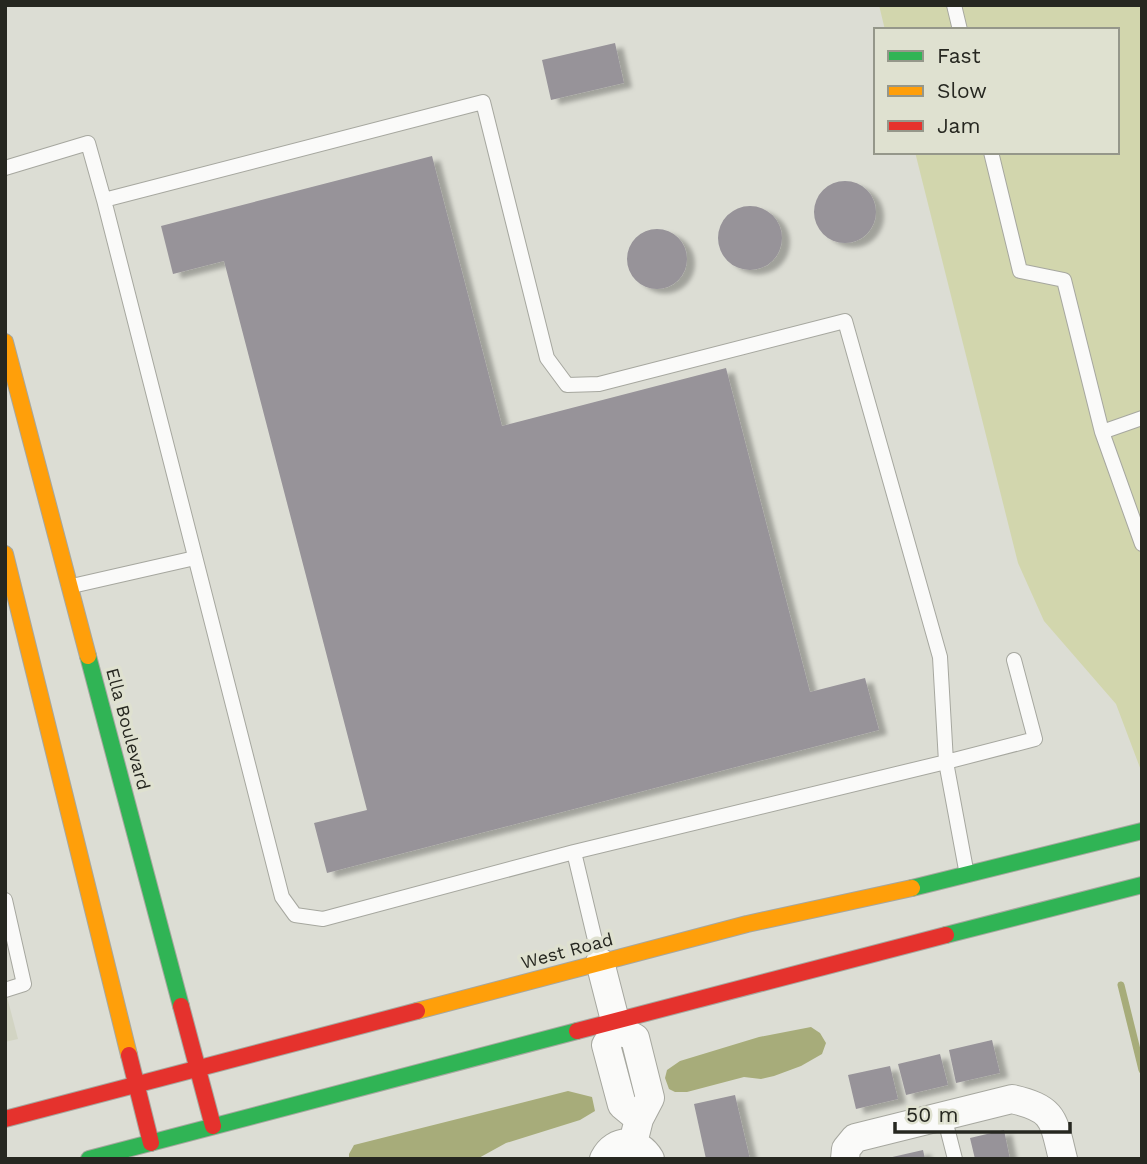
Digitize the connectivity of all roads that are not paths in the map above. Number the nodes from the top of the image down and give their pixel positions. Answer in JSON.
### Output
{"nodes":[{"id":1,"x":954,"y":5,"type":"edge"},
{"id":2,"x":960,"y":28,"type":"edge"},
{"id":3,"x":991,"y":154,"type":"edge"},
{"id":4,"x":5,"y":168,"type":"edge"},
{"id":5,"x":104,"y":200,"type":"junction"},
{"id":6,"x":5,"y":342,"type":"edge"},
{"id":7,"x":1142,"y":418,"type":"edge"},
{"id":8,"x":1102,"y":432,"type":"junction"},
{"id":9,"x":1142,"y":544,"type":"edge"},
{"id":10,"x":5,"y":554,"type":"edge"},
{"id":11,"x":195,"y":558,"type":"junction"},
{"id":12,"x":64,"y":588,"type":"junction"},
{"id":13,"x":18,"y":600,"type":"edge"},
{"id":14,"x":1014,"y":660,"type":"dead end"},
{"id":15,"x":946,"y":762,"type":"junction"},
{"id":16,"x":1142,"y":831,"type":"edge"},
{"id":17,"x":574,"y":852,"type":"junction"},
{"id":18,"x":969,"y":882,"type":"junction"},
{"id":19,"x":1142,"y":885,"type":"edge"},
{"id":20,"x":5,"y":900,"type":"edge"},
{"id":21,"x":600,"y":962,"type":"junction"},
{"id":22,"x":5,"y":990,"type":"edge"},
{"id":23,"x":616,"y":1025,"type":"junction"},
{"id":24,"x":197,"y":1068,"type":"junction"},
{"id":25,"x":136,"y":1083,"type":"junction"},
{"id":26,"x":944,"y":1116,"type":"junction"},
{"id":27,"x":5,"y":1119,"type":"edge"},
{"id":28,"x":212,"y":1126,"type":"junction"},
{"id":29,"x":641,"y":1140,"type":"edge"},
{"id":30,"x":151,"y":1143,"type":"junction"},
{"id":31,"x":846,"y":1154,"type":"edge"},
{"id":32,"x":89,"y":1159,"type":"edge"},
{"id":33,"x":604,"y":1159,"type":"edge"},
{"id":34,"x":955,"y":1159,"type":"edge"},
{"id":35,"x":1063,"y":1159,"type":"edge"}],
"edges":[{"from":1,"to":2,"type":"lane"},
{"from":3,"to":8,"type":"lane"},
{"from":4,"to":5,"type":"lane"},
{"from":5,"to":11,"type":"lane"},
{"from":5,"to":15,"type":"lane"},
{"from":6,"to":12,"type":"main road","name":"Ella Boulevard"},
{"from":7,"to":8,"type":"lane"},
{"from":8,"to":9,"type":"lane"},
{"from":10,"to":13,"type":"main road"},
{"from":11,"to":12,"type":"lane"},
{"from":11,"to":17,"type":"lane"},
{"from":12,"to":24,"type":"main road","name":"Ella Boulevard"},
{"from":13,"to":25,"type":"main road"},
{"from":14,"to":15,"type":"lane"},
{"from":15,"to":17,"type":"lane"},
{"from":15,"to":18,"type":"lane"},
{"from":16,"to":18,"type":"main road","name":"West Road"},
{"from":17,"to":21,"type":"lane"},
{"from":18,"to":21,"type":"main road","name":"West Road"},
{"from":19,"to":23,"type":"main road"},
{"from":20,"to":22,"type":"lane"},
{"from":21,"to":23,"type":"street"},
{"from":21,"to":24,"type":"main road","name":"West Road"},
{"from":23,"to":28,"type":"main road"},
{"from":23,"to":29,"type":"street"},
{"from":24,"to":25,"type":"main road","name":"West Road"},
{"from":24,"to":28,"type":"main road","name":"Ella Boulevard"},
{"from":25,"to":27,"type":"main road","name":"West Road"},
{"from":25,"to":30,"type":"main road"},
{"from":26,"to":31,"type":"street"},
{"from":26,"to":34,"type":"lane"},
{"from":26,"to":35,"type":"street"},
{"from":28,"to":30,"type":"main road"},
{"from":29,"to":33,"type":"street"},
{"from":30,"to":32,"type":"main road"}]}
